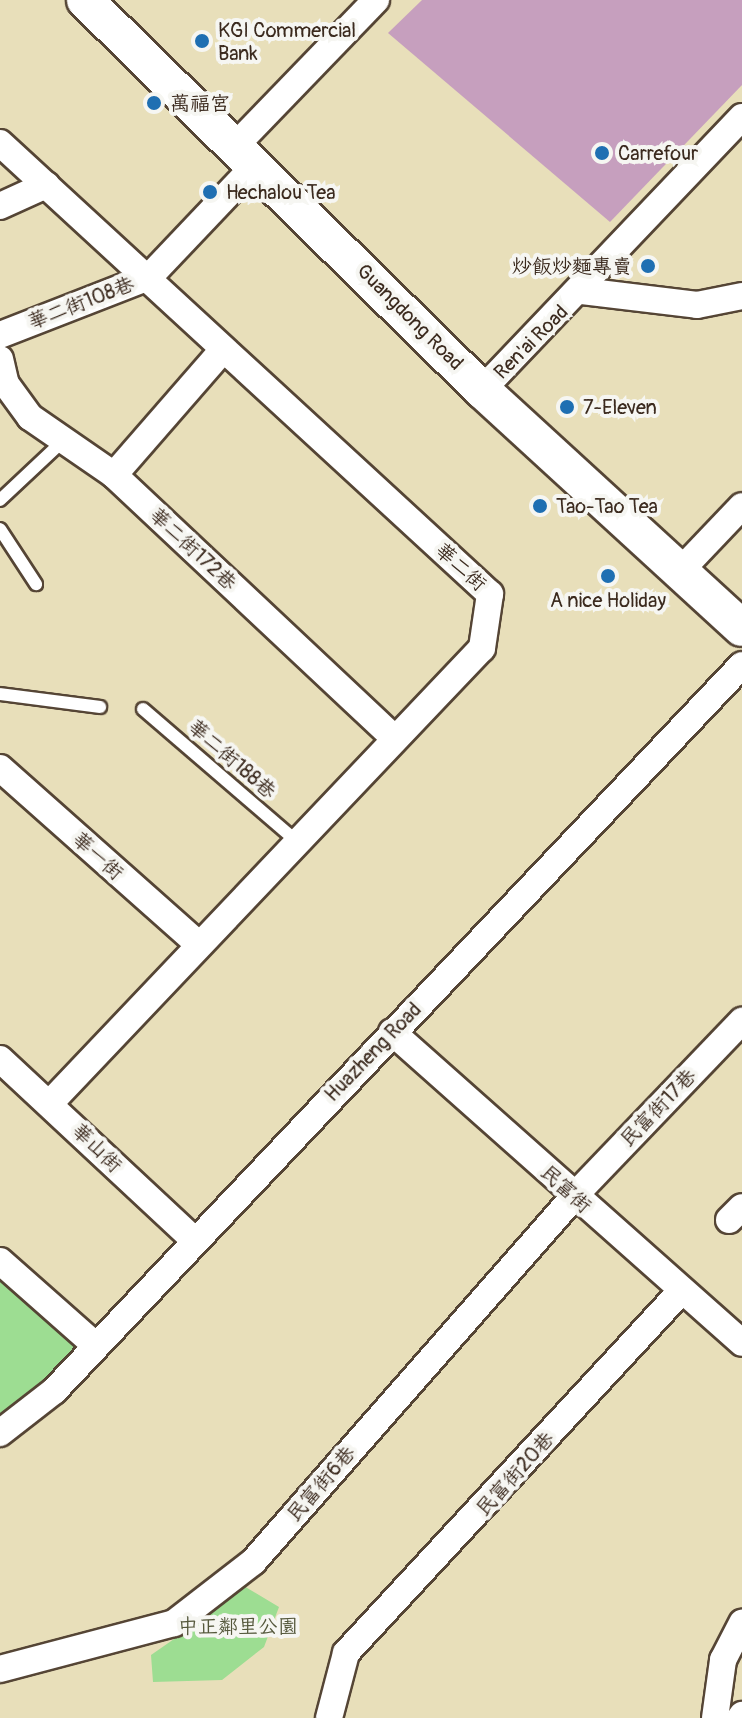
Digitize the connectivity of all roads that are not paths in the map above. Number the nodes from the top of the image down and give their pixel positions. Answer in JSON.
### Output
{"nodes":[{"id":1,"x":85,"y":0,"type":"edge"},
{"id":2,"x":367,"y":3,"type":"edge"},
{"id":3,"x":742,"y":117,"type":"edge"},
{"id":4,"x":0,"y":143,"type":"edge"},
{"id":5,"x":247,"y":154,"type":"junction"},
{"id":6,"x":46,"y":185,"type":"junction"},
{"id":7,"x":0,"y":206,"type":"edge"},
{"id":8,"x":149,"y":277,"type":"junction"},
{"id":9,"x":582,"y":291,"type":"junction"},
{"id":10,"x":742,"y":296,"type":"edge"},
{"id":11,"x":0,"y":335,"type":"edge"},
{"id":12,"x":221,"y":352,"type":"junction"},
{"id":13,"x":0,"y":359,"type":"edge"},
{"id":14,"x":482,"y":390,"type":"junction"},
{"id":15,"x":67,"y":437,"type":"junction"},
{"id":16,"x":114,"y":475,"type":"junction"},
{"id":17,"x":0,"y":500,"type":"edge"},
{"id":18,"x":742,"y":506,"type":"edge"},
{"id":19,"x":0,"y":529,"type":"edge"},
{"id":20,"x":681,"y":570,"type":"junction"},
{"id":21,"x":36,"y":584,"type":"dead end"},
{"id":22,"x":742,"y":628,"type":"edge"},
{"id":23,"x":742,"y":665,"type":"edge"},
{"id":24,"x":0,"y":694,"type":"edge"},
{"id":25,"x":100,"y":707,"type":"dead end"},
{"id":26,"x":143,"y":709,"type":"dead end"},
{"id":27,"x":394,"y":738,"type":"junction"},
{"id":28,"x":0,"y":768,"type":"edge"},
{"id":29,"x":294,"y":839,"type":"junction"},
{"id":30,"x":197,"y":943,"type":"junction"},
{"id":31,"x":742,"y":1021,"type":"edge"},
{"id":32,"x":392,"y":1032,"type":"junction"},
{"id":33,"x":0,"y":1059,"type":"edge"},
{"id":34,"x":50,"y":1103,"type":"junction"},
{"id":35,"x":574,"y":1196,"type":"junction"},
{"id":36,"x":193,"y":1239,"type":"junction"},
{"id":37,"x":0,"y":1261,"type":"edge"},
{"id":38,"x":680,"y":1292,"type":"junction"},
{"id":39,"x":742,"y":1343,"type":"edge"},
{"id":40,"x":96,"y":1346,"type":"junction"},
{"id":41,"x":0,"y":1433,"type":"edge"},
{"id":42,"x":742,"y":1623,"type":"edge"},
{"id":43,"x":0,"y":1669,"type":"edge"},
{"id":44,"x":329,"y":1718,"type":"edge"},
{"id":45,"x":715,"y":1718,"type":"edge"}],
"edges":[{"from":1,"to":5,"type":"street","name":"Guangdong Road"},
{"from":2,"to":5,"type":"street","name":"華二街108巷"},
{"from":3,"to":9,"type":"street","name":"Ren'ai Road"},
{"from":4,"to":6,"type":"street","name":"華二街"},
{"from":5,"to":8,"type":"street","name":"華二街108巷"},
{"from":5,"to":14,"type":"street","name":"Guangdong Road"},
{"from":6,"to":7,"type":"street"},
{"from":6,"to":8,"type":"street","name":"華二街"},
{"from":8,"to":11,"type":"street","name":"華二街108巷"},
{"from":8,"to":12,"type":"street","name":"華二街"},
{"from":9,"to":10,"type":"street"},
{"from":9,"to":14,"type":"street","name":"Ren'ai Road"},
{"from":12,"to":16,"type":"street"},
{"from":12,"to":27,"type":"street","name":"華二街"},
{"from":13,"to":15,"type":"street","name":"華二街172巷"},
{"from":14,"to":20,"type":"street","name":"Guangdong Road"},
{"from":15,"to":16,"type":"street","name":"華二街172巷"},
{"from":15,"to":17,"type":"lane"},
{"from":16,"to":27,"type":"street","name":"華二街172巷"},
{"from":18,"to":20,"type":"street"},
{"from":19,"to":21,"type":"lane"},
{"from":20,"to":22,"type":"street","name":"Guangdong Road"},
{"from":23,"to":32,"type":"street","name":"Huazheng Road"},
{"from":24,"to":25,"type":"lane"},
{"from":26,"to":29,"type":"lane","name":"華二街188巷"},
{"from":27,"to":29,"type":"street","name":"華二街"},
{"from":28,"to":30,"type":"street","name":"華一街"},
{"from":29,"to":30,"type":"street","name":"華二街"},
{"from":30,"to":34,"type":"street","name":"華二街"},
{"from":31,"to":35,"type":"street","name":"民富街17巷"},
{"from":32,"to":35,"type":"street","name":"民富街"},
{"from":32,"to":36,"type":"street","name":"Huazheng Road"},
{"from":33,"to":34,"type":"street","name":"華山街"},
{"from":34,"to":36,"type":"street","name":"華山街"},
{"from":35,"to":38,"type":"street","name":"民富街"},
{"from":35,"to":43,"type":"street","name":"民富街6巷"},
{"from":36,"to":40,"type":"street","name":"Huazheng Road"},
{"from":37,"to":40,"type":"street"},
{"from":38,"to":39,"type":"street","name":"民富街"},
{"from":38,"to":44,"type":"street","name":"民富街20巷"},
{"from":40,"to":41,"type":"street","name":"Huazheng Road"},
{"from":42,"to":45,"type":"street"}]}
